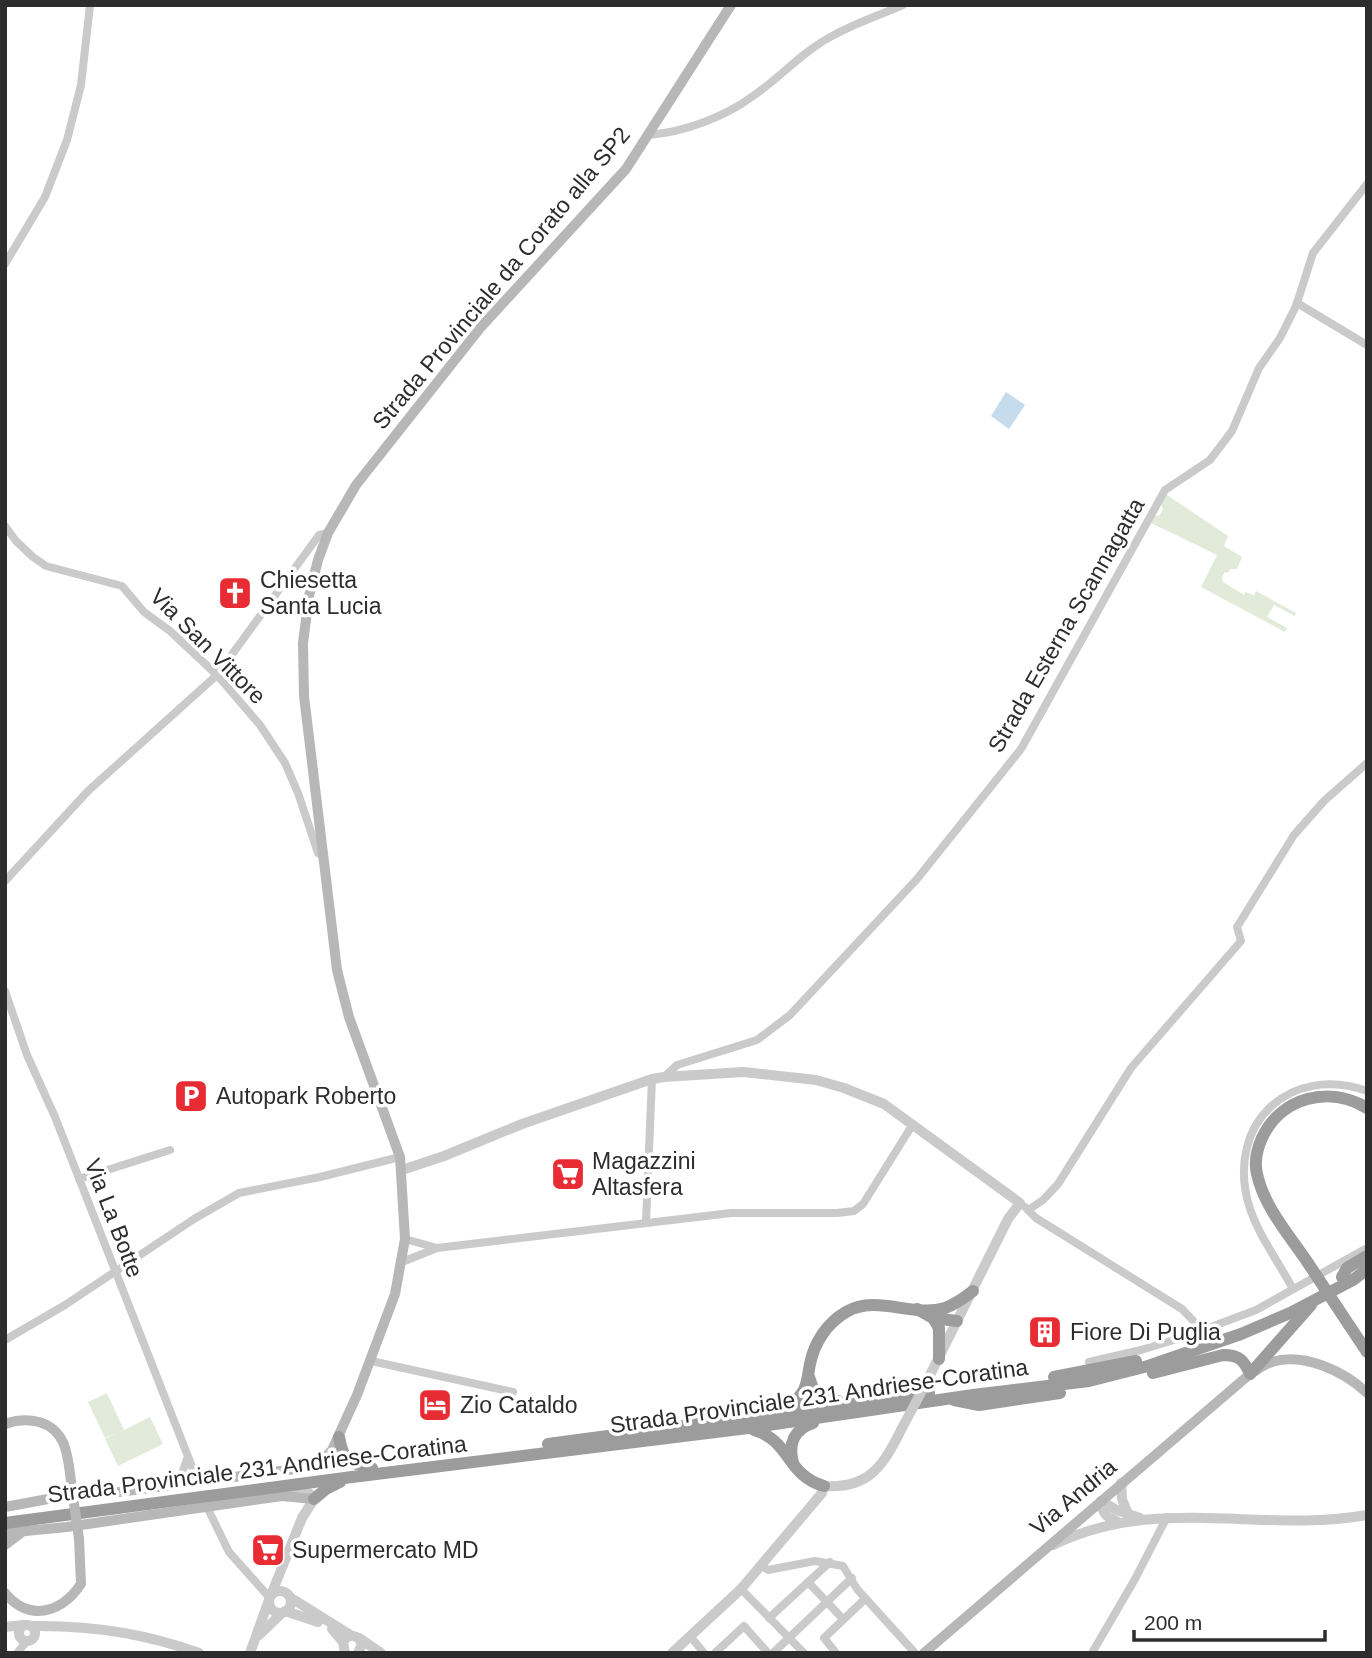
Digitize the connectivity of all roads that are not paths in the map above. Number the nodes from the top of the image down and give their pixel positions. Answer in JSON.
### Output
{"nodes":[{"id":1,"x":90,"y":5,"type":"edge"},
{"id":2,"x":731,"y":5,"type":"edge"},
{"id":3,"x":903,"y":5,"type":"edge"},
{"id":4,"x":649,"y":135,"type":"junction"},
{"id":5,"x":1367,"y":184,"type":"edge"},
{"id":6,"x":5,"y":264,"type":"edge"},
{"id":7,"x":1297,"y":303,"type":"junction"},
{"id":8,"x":1367,"y":345,"type":"edge"},
{"id":9,"x":5,"y":526,"type":"edge"},
{"id":10,"x":328,"y":533,"type":"junction"},
{"id":11,"x":216,"y":675,"type":"junction"},
{"id":12,"x":1367,"y":763,"type":"edge"},
{"id":13,"x":323,"y":856,"type":"junction"},
{"id":14,"x":5,"y":881,"type":"edge"},
{"id":15,"x":5,"y":991,"type":"edge"},
{"id":16,"x":664,"y":1077,"type":"junction"},
{"id":17,"x":652,"y":1079,"type":"junction"},
{"id":18,"x":1367,"y":1091,"type":"edge"},
{"id":19,"x":1367,"y":1108,"type":"edge"},
{"id":20,"x":913,"y":1124,"type":"junction"},
{"id":21,"x":170,"y":1150,"type":"dead end"},
{"id":22,"x":400,"y":1157,"type":"junction"},
{"id":23,"x":402,"y":1170,"type":"junction"},
{"id":24,"x":79,"y":1180,"type":"junction"},
{"id":25,"x":1024,"y":1206,"type":"junction"},
{"id":26,"x":646,"y":1222,"type":"junction"},
{"id":27,"x":405,"y":1239,"type":"junction"},
{"id":28,"x":437,"y":1248,"type":"junction"},
{"id":29,"x":1367,"y":1248,"type":"edge"},
{"id":30,"x":1367,"y":1256,"type":"edge"},
{"id":31,"x":1367,"y":1261,"type":"edge"},
{"id":32,"x":402,"y":1262,"type":"junction"},
{"id":33,"x":1367,"y":1269,"type":"edge"},
{"id":34,"x":115,"y":1272,"type":"junction"},
{"id":35,"x":1342,"y":1277,"type":"junction"},
{"id":36,"x":1293,"y":1289,"type":"junction"},
{"id":37,"x":972,"y":1291,"type":"junction"},
{"id":38,"x":1316,"y":1299,"type":"junction"},
{"id":39,"x":943,"y":1308,"type":"junction"},
{"id":40,"x":916,"y":1309,"type":"junction"},
{"id":41,"x":933,"y":1318,"type":"junction"},
{"id":42,"x":957,"y":1321,"type":"junction"},
{"id":43,"x":1202,"y":1330,"type":"junction"},
{"id":44,"x":5,"y":1340,"type":"edge"},
{"id":45,"x":1367,"y":1352,"type":"edge"},
{"id":46,"x":939,"y":1359,"type":"junction"},
{"id":47,"x":371,"y":1360,"type":"junction"},
{"id":48,"x":1089,"y":1362,"type":"dead end"},
{"id":49,"x":1250,"y":1374,"type":"junction"},
{"id":50,"x":809,"y":1377,"type":"junction"},
{"id":51,"x":513,"y":1392,"type":"dead end"},
{"id":52,"x":1367,"y":1393,"type":"edge"},
{"id":53,"x":950,"y":1398,"type":"junction"},
{"id":54,"x":859,"y":1408,"type":"junction"},
{"id":55,"x":782,"y":1413,"type":"junction"},
{"id":56,"x":5,"y":1424,"type":"edge"},
{"id":57,"x":748,"y":1428,"type":"junction"},
{"id":58,"x":338,"y":1437,"type":"junction"},
{"id":59,"x":187,"y":1459,"type":"junction"},
{"id":60,"x":324,"y":1460,"type":"junction"},
{"id":61,"x":347,"y":1460,"type":"junction"},
{"id":62,"x":793,"y":1463,"type":"junction"},
{"id":63,"x":372,"y":1468,"type":"junction"},
{"id":64,"x":352,"y":1477,"type":"junction"},
{"id":65,"x":198,"y":1482,"type":"junction"},
{"id":66,"x":1121,"y":1483,"type":"junction"},
{"id":67,"x":178,"y":1484,"type":"junction"},
{"id":68,"x":824,"y":1486,"type":"junction"},
{"id":69,"x":282,"y":1496,"type":"junction"},
{"id":70,"x":5,"y":1499,"type":"edge"},
{"id":71,"x":298,"y":1499,"type":"junction"},
{"id":72,"x":314,"y":1499,"type":"junction"},
{"id":73,"x":1101,"y":1501,"type":"junction"},
{"id":74,"x":22,"y":1505,"type":"junction"},
{"id":75,"x":5,"y":1507,"type":"edge"},
{"id":76,"x":207,"y":1507,"type":"junction"},
{"id":77,"x":1128,"y":1514,"type":"junction"},
{"id":78,"x":5,"y":1515,"type":"edge"},
{"id":79,"x":1367,"y":1515,"type":"edge"},
{"id":80,"x":1167,"y":1517,"type":"junction"},
{"id":81,"x":302,"y":1518,"type":"junction"},
{"id":82,"x":1141,"y":1518,"type":"junction"},
{"id":83,"x":1119,"y":1522,"type":"junction"},
{"id":84,"x":5,"y":1523,"type":"edge"},
{"id":85,"x":24,"y":1530,"type":"junction"},
{"id":86,"x":5,"y":1533,"type":"edge"},
{"id":87,"x":5,"y":1545,"type":"edge"},
{"id":88,"x":1042,"y":1550,"type":"junction"},
{"id":89,"x":284,"y":1562,"type":"junction"},
{"id":90,"x":830,"y":1562,"type":"junction"},
{"id":91,"x":762,"y":1566,"type":"junction"},
{"id":92,"x":852,"y":1578,"type":"junction"},
{"id":93,"x":808,"y":1582,"type":"junction"},
{"id":94,"x":741,"y":1589,"type":"junction"},
{"id":95,"x":5,"y":1593,"type":"edge"},
{"id":96,"x":289,"y":1596,"type":"junction"},
{"id":97,"x":270,"y":1597,"type":"junction"},
{"id":98,"x":865,"y":1598,"type":"junction"},
{"id":99,"x":827,"y":1602,"type":"junction"},
{"id":100,"x":284,"y":1612,"type":"junction"},
{"id":101,"x":769,"y":1618,"type":"junction"},
{"id":102,"x":843,"y":1619,"type":"junction"},
{"id":103,"x":5,"y":1628,"type":"edge"},
{"id":104,"x":25,"y":1634,"type":"junction"},
{"id":105,"x":257,"y":1636,"type":"junction"},
{"id":106,"x":690,"y":1636,"type":"junction"},
{"id":107,"x":356,"y":1637,"type":"junction"},
{"id":108,"x":788,"y":1638,"type":"junction"},
{"id":109,"x":344,"y":1650,"type":"edge"},
{"id":110,"x":360,"y":1651,"type":"edge"},
{"id":111,"x":17,"y":1652,"type":"edge"},
{"id":112,"x":199,"y":1653,"type":"edge"},
{"id":113,"x":250,"y":1653,"type":"edge"},
{"id":114,"x":380,"y":1653,"type":"edge"},
{"id":115,"x":672,"y":1653,"type":"edge"},
{"id":116,"x":704,"y":1653,"type":"edge"},
{"id":117,"x":715,"y":1653,"type":"edge"},
{"id":118,"x":770,"y":1653,"type":"edge"},
{"id":119,"x":804,"y":1653,"type":"edge"},
{"id":120,"x":835,"y":1653,"type":"edge"},
{"id":121,"x":915,"y":1653,"type":"edge"},
{"id":122,"x":924,"y":1653,"type":"edge"},
{"id":123,"x":1092,"y":1653,"type":"edge"}],
"edges":[{"from":1,"to":6,"type":"street"},
{"from":2,"to":4,"type":"main road","name":"Strada Provinciale da Corato alla SP2"},
{"from":3,"to":4,"type":"street"},
{"from":4,"to":10,"type":"main road","name":"Strada Provinciale da Corato alla SP2"},
{"from":5,"to":7,"type":"street","name":"Strada Esterna Scannagatta"},
{"from":7,"to":8,"type":"street"},
{"from":7,"to":16,"type":"street","name":"Strada Esterna Scannagatta"},
{"from":9,"to":11,"type":"street","name":"Via San Vittore"},
{"from":10,"to":11,"type":"street"},
{"from":10,"to":13,"type":"main road","name":"Strada Provinciale da Corato alla SP2"},
{"from":11,"to":13,"type":"street","name":"Via San Vittore"},
{"from":11,"to":14,"type":"street"},
{"from":12,"to":25,"type":"street"},
{"from":13,"to":22,"type":"main road","name":"Strada Provinciale da Corato alla SP2"},
{"from":15,"to":24,"type":"street","name":"Via La Botte"},
{"from":16,"to":17,"type":"street"},
{"from":16,"to":20,"type":"street"},
{"from":17,"to":23,"type":"street"},
{"from":17,"to":26,"type":"street"},
{"from":18,"to":36,"type":"street"},
{"from":19,"to":45,"type":"highway","bridge":true},
{"from":20,"to":25,"type":"street"},
{"from":20,"to":26,"type":"street"},
{"from":21,"to":24,"type":"street"},
{"from":22,"to":23,"type":"main road","name":"Strada Provinciale da Corato alla SP2"},
{"from":22,"to":34,"type":"street"},
{"from":23,"to":27,"type":"main road","name":"Strada Provinciale da Corato alla SP2"},
{"from":24,"to":34,"type":"street","name":"Via La Botte"},
{"from":25,"to":37,"type":"street"},
{"from":25,"to":43,"type":"street"},
{"from":26,"to":28,"type":"street"},
{"from":27,"to":28,"type":"street"},
{"from":27,"to":32,"type":"main road","name":"Strada Provinciale da Corato alla SP2"},
{"from":28,"to":32,"type":"street"},
{"from":29,"to":36,"type":"street"},
{"from":30,"to":35,"type":"highway"},
{"from":31,"to":35,"type":"highway","name":"Strada Provinciale 231 Andriese-Coratina"},
{"from":32,"to":47,"type":"main road","name":"Strada Provinciale da Corato alla SP2"},
{"from":33,"to":38,"type":"highway","name":"Strada Provinciale 231 Andriese-Coratina"},
{"from":34,"to":44,"type":"street"},
{"from":34,"to":59,"type":"street","name":"Via La Botte"},
{"from":35,"to":54,"type":"highway","name":"Strada Provinciale 231 Andriese-Coratina"},
{"from":36,"to":43,"type":"street"},
{"from":37,"to":39,"type":"highway"},
{"from":37,"to":42,"type":"street"},
{"from":38,"to":49,"type":"highway"},
{"from":38,"to":53,"type":"highway","name":"Strada Provinciale 231 Andriese-Coratina"},
{"from":39,"to":40,"type":"highway"},
{"from":39,"to":42,"type":"highway"},
{"from":40,"to":41,"type":"highway"},
{"from":40,"to":50,"type":"highway"},
{"from":41,"to":42,"type":"highway"},
{"from":41,"to":46,"type":"highway"},
{"from":42,"to":46,"type":"street"},
{"from":43,"to":48,"type":"street"},
{"from":46,"to":68,"type":"street","bridge":true},
{"from":47,"to":51,"type":"street"},
{"from":47,"to":58,"type":"main road","name":"Strada Provinciale da Corato alla SP2"},
{"from":49,"to":52,"type":"main road","name":"Via Andria"},
{"from":49,"to":53,"type":"highway"},
{"from":49,"to":66,"type":"main road","name":"Via Andria"},
{"from":50,"to":54,"type":"highway"},
{"from":50,"to":55,"type":"highway"},
{"from":53,"to":54,"type":"highway","name":"Strada Provinciale 231 Andriese-Coratina"},
{"from":54,"to":55,"type":"highway","name":"Strada Provinciale 231 Andriese-Coratina"},
{"from":54,"to":57,"type":"highway","name":"Strada Provinciale 231 Andriese-Coratina"},
{"from":54,"to":62,"type":"highway"},
{"from":55,"to":63,"type":"highway","name":"Strada Provinciale 231 Andriese-Coratina"},
{"from":56,"to":95,"type":"main road","bridge":true},
{"from":57,"to":62,"type":"highway"},
{"from":57,"to":64,"type":"highway","name":"Strada Provinciale 231 Andriese-Coratina"},
{"from":58,"to":60,"type":"main road","name":"Strada Provinciale da Corato alla SP2"},
{"from":58,"to":61,"type":"highway"},
{"from":59,"to":65,"type":"street","name":"Via La Botte"},
{"from":59,"to":67,"type":"street"},
{"from":60,"to":61,"type":"highway"},
{"from":60,"to":65,"type":"main road"},
{"from":61,"to":63,"type":"highway"},
{"from":62,"to":68,"type":"highway"},
{"from":63,"to":78,"type":"highway","name":"Strada Provinciale 231 Andriese-Coratina"},
{"from":64,"to":72,"type":"highway"},
{"from":64,"to":84,"type":"highway","name":"Strada Provinciale 231 Andriese-Coratina"},
{"from":65,"to":67,"type":"main road"},
{"from":66,"to":73,"type":"main road","name":"Via Andria"},
{"from":66,"to":77,"type":"street"},
{"from":67,"to":74,"type":"main road"},
{"from":68,"to":91,"type":"street"},
{"from":69,"to":71,"type":"main road"},
{"from":69,"to":72,"type":"street"},
{"from":69,"to":76,"type":"main road"},
{"from":70,"to":74,"type":"main road"},
{"from":71,"to":72,"type":"main road"},
{"from":71,"to":81,"type":"street"},
{"from":72,"to":81,"type":"street"},
{"from":73,"to":77,"type":"street"},
{"from":73,"to":83,"type":"street"},
{"from":73,"to":88,"type":"main road","name":"Via Andria"},
{"from":74,"to":75,"type":"main road"},
{"from":76,"to":85,"type":"main road"},
{"from":76,"to":97,"type":"street"},
{"from":77,"to":82,"type":"street"},
{"from":79,"to":80,"type":"street"},
{"from":80,"to":82,"type":"street"},
{"from":80,"to":123,"type":"street"},
{"from":81,"to":89,"type":"street"},
{"from":82,"to":83,"type":"street"},
{"from":83,"to":88,"type":"street"},
{"from":85,"to":86,"type":"main road"},
{"from":85,"to":87,"type":"main road"},
{"from":88,"to":122,"type":"main road","name":"Via Andria"},
{"from":89,"to":96,"type":"street"},
{"from":89,"to":97,"type":"street"},
{"from":90,"to":91,"type":"street"},
{"from":90,"to":92,"type":"street"},
{"from":90,"to":93,"type":"street"},
{"from":91,"to":94,"type":"street"},
{"from":92,"to":98,"type":"street"},
{"from":92,"to":99,"type":"street"},
{"from":93,"to":99,"type":"street"},
{"from":93,"to":101,"type":"street"},
{"from":94,"to":101,"type":"street"},
{"from":94,"to":106,"type":"street"},
{"from":96,"to":97,"type":"street"},
{"from":96,"to":100,"type":"street"},
{"from":96,"to":107,"type":"street"},
{"from":97,"to":100,"type":"street"},
{"from":97,"to":105,"type":"street"},
{"from":98,"to":102,"type":"street"},
{"from":98,"to":121,"type":"street"},
{"from":99,"to":102,"type":"street"},
{"from":99,"to":108,"type":"street"},
{"from":100,"to":105,"type":"street"},
{"from":100,"to":109,"type":"street"},
{"from":101,"to":108,"type":"street"},
{"from":102,"to":120,"type":"street"},
{"from":103,"to":104,"type":"street"},
{"from":104,"to":111,"type":"street"},
{"from":104,"to":112,"type":"street"},
{"from":105,"to":113,"type":"street"},
{"from":106,"to":115,"type":"street"},
{"from":106,"to":116,"type":"street"},
{"from":107,"to":109,"type":"street"},
{"from":107,"to":110,"type":"street"},
{"from":107,"to":114,"type":"street"},
{"from":108,"to":118,"type":"street"},
{"from":108,"to":119,"type":"street"},
{"from":110,"to":114,"type":"street"},
{"from":117,"to":118,"type":"street"}]}
